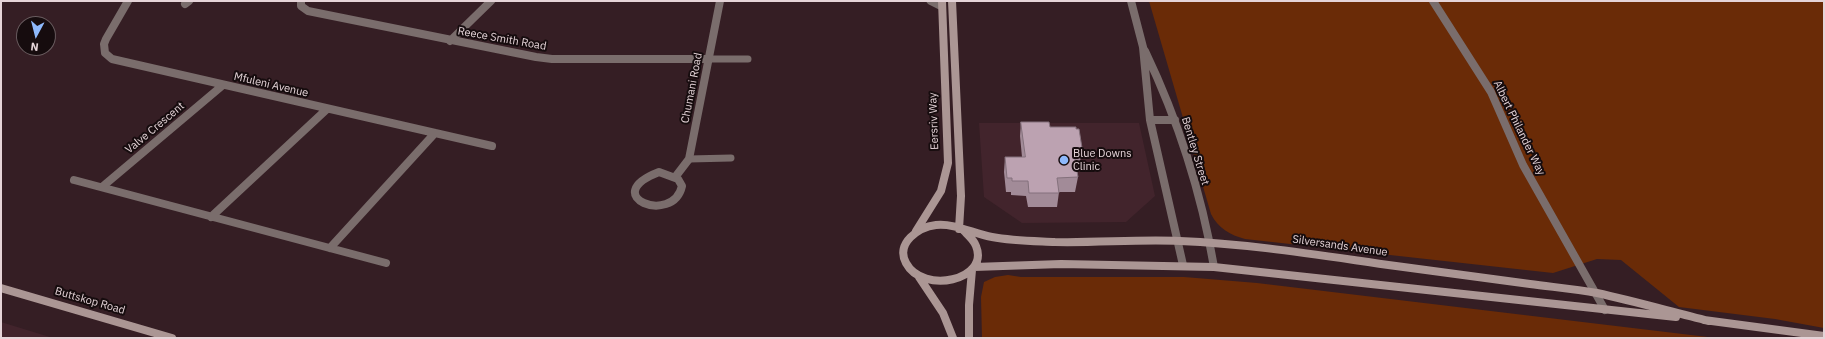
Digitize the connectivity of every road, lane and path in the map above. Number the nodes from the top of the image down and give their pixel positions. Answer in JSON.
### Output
{"nodes":[{"id":1,"x":128,"y":1,"type":"edge"},
{"id":2,"x":301,"y":1,"type":"edge"},
{"id":3,"x":491,"y":1,"type":"edge"},
{"id":4,"x":720,"y":1,"type":"edge"},
{"id":5,"x":930,"y":1,"type":"edge"},
{"id":6,"x":952,"y":1,"type":"edge"},
{"id":7,"x":1130,"y":1,"type":"edge"},
{"id":8,"x":1433,"y":1,"type":"edge"},
{"id":9,"x":942,"y":4,"type":"edge"},
{"id":10,"x":450,"y":41,"type":"junction"},
{"id":11,"x":1143,"y":47,"type":"junction"},
{"id":12,"x":709,"y":59,"type":"junction"},
{"id":13,"x":748,"y":59,"type":"dead end"},
{"id":14,"x":223,"y":85,"type":"junction"},
{"id":15,"x":327,"y":109,"type":"junction"},
{"id":16,"x":1150,"y":120,"type":"junction"},
{"id":17,"x":1174,"y":120,"type":"junction"},
{"id":18,"x":434,"y":133,"type":"junction"},
{"id":19,"x":492,"y":146,"type":"dead end"},
{"id":20,"x":731,"y":158,"type":"dead end"},
{"id":21,"x":689,"y":159,"type":"junction"},
{"id":22,"x":676,"y":176,"type":"junction"},
{"id":23,"x":74,"y":180,"type":"dead end"},
{"id":24,"x":102,"y":187,"type":"junction"},
{"id":25,"x":211,"y":217,"type":"junction"},
{"id":26,"x":962,"y":230,"type":"junction"},
{"id":27,"x":915,"y":232,"type":"junction"},
{"id":28,"x":1178,"y":241,"type":"junction"},
{"id":29,"x":1210,"y":244,"type":"junction"},
{"id":30,"x":330,"y":248,"type":"junction"},
{"id":31,"x":386,"y":263,"type":"dead end"},
{"id":32,"x":1182,"y":265,"type":"junction"},
{"id":33,"x":1214,"y":267,"type":"junction"},
{"id":34,"x":973,"y":268,"type":"junction"},
{"id":35,"x":918,"y":276,"type":"junction"},
{"id":36,"x":1,"y":288,"type":"edge"},
{"id":37,"x":1596,"y":294,"type":"junction"},
{"id":38,"x":1606,"y":310,"type":"junction"},
{"id":39,"x":1709,"y":321,"type":"junction"},
{"id":40,"x":1824,"y":336,"type":"edge"},
{"id":41,"x":172,"y":338,"type":"edge"},
{"id":42,"x":954,"y":338,"type":"edge"},
{"id":43,"x":969,"y":338,"type":"edge"}],
"edges":[{"from":1,"to":14,"type":"street","name":"Mfuleni Avenue"},
{"from":2,"to":10,"type":"street","name":"Reece Smith Road"},
{"from":3,"to":10,"type":"street"},
{"from":4,"to":12,"type":"street","name":"Chumani Road"},
{"from":5,"to":9,"type":"lane"},
{"from":6,"to":26,"type":"street"},
{"from":7,"to":11,"type":"street","name":"Bentley Street"},
{"from":8,"to":37,"type":"street","name":"Albert Philander Way"},
{"from":9,"to":27,"type":"street","name":"Eersriv Way"},
{"from":10,"to":12,"type":"street","name":"Reece Smith Road"},
{"from":11,"to":16,"type":"street","name":"Bentley Street"},
{"from":11,"to":17,"type":"street","name":"Bentley Street"},
{"from":12,"to":13,"type":"lane"},
{"from":12,"to":21,"type":"street","name":"Chumani Road"},
{"from":14,"to":15,"type":"street","name":"Mfuleni Avenue"},
{"from":14,"to":24,"type":"street","name":"Valve Crescent"},
{"from":15,"to":18,"type":"street","name":"Mfuleni Avenue"},
{"from":15,"to":25,"type":"street"},
{"from":16,"to":17,"type":"street"},
{"from":16,"to":28,"type":"street","name":"Bentley Street"},
{"from":17,"to":29,"type":"street","name":"Bentley Street"},
{"from":18,"to":19,"type":"street","name":"Mfuleni Avenue"},
{"from":18,"to":30,"type":"street"},
{"from":20,"to":21,"type":"lane"},
{"from":21,"to":22,"type":"street","name":"Chumani Road"},
{"from":22,"to":22,"type":"street"},
{"from":23,"to":24,"type":"street"},
{"from":24,"to":25,"type":"street"},
{"from":25,"to":30,"type":"street"},
{"from":26,"to":27,"type":"street"},
{"from":26,"to":28,"type":"street","name":"Silversands Avenue"},
{"from":26,"to":34,"type":"street"},
{"from":27,"to":35,"type":"street"},
{"from":28,"to":29,"type":"street","name":"Silversands Avenue"},
{"from":28,"to":32,"type":"street","name":"Bentley Street"},
{"from":29,"to":33,"type":"street","name":"Bentley Street"},
{"from":29,"to":37,"type":"street","name":"Silversands Avenue"},
{"from":30,"to":31,"type":"street"},
{"from":32,"to":33,"type":"street","name":"Silversands Avenue"},
{"from":32,"to":34,"type":"street","name":"Silversands Avenue"},
{"from":33,"to":38,"type":"street","name":"Silversands Avenue"},
{"from":34,"to":35,"type":"street"},
{"from":34,"to":43,"type":"street"},
{"from":35,"to":42,"type":"street"},
{"from":36,"to":41,"type":"street","name":"Buttskop Road"},
{"from":37,"to":38,"type":"street","name":"Albert Philander Way"},
{"from":37,"to":39,"type":"street","name":"Silversands Avenue"},
{"from":38,"to":39,"type":"street","name":"Silversands Avenue"},
{"from":39,"to":40,"type":"street","name":"Silversands Avenue"}]}
